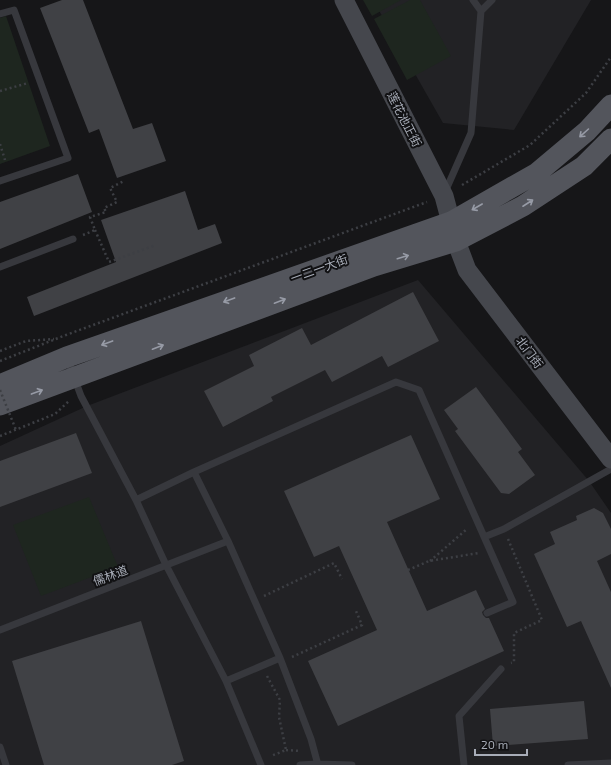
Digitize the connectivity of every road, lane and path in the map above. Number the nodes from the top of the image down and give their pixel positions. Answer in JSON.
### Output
{"nodes":[{"id":1,"x":344,"y":0,"type":"edge"},
{"id":2,"x":473,"y":0,"type":"edge"},
{"id":3,"x":492,"y":0,"type":"edge"},
{"id":4,"x":481,"y":11,"type":"junction"},
{"id":5,"x":0,"y":14,"type":"edge"},
{"id":6,"x":611,"y":57,"type":"edge"},
{"id":7,"x":39,"y":79,"type":"junction"},
{"id":8,"x":0,"y":91,"type":"edge"},
{"id":9,"x":611,"y":105,"type":"edge"},
{"id":10,"x":611,"y":139,"type":"edge"},
{"id":11,"x":0,"y":144,"type":"edge"},
{"id":12,"x":5,"y":160,"type":"dead end"},
{"id":13,"x":0,"y":181,"type":"edge"},
{"id":14,"x":124,"y":181,"type":"dead end"},
{"id":15,"x":444,"y":196,"type":"junction"},
{"id":16,"x":451,"y":222,"type":"junction"},
{"id":17,"x":95,"y":230,"type":"junction"},
{"id":18,"x":73,"y":239,"type":"joint"},
{"id":19,"x":456,"y":241,"type":"junction"},
{"id":20,"x":156,"y":245,"type":"dead end"},
{"id":21,"x":0,"y":267,"type":"edge"},
{"id":22,"x":56,"y":339,"type":"junction"},
{"id":23,"x":0,"y":351,"type":"edge"},
{"id":24,"x":67,"y":358,"type":"junction"},
{"id":25,"x":0,"y":361,"type":"edge"},
{"id":26,"x":75,"y":378,"type":"junction"},
{"id":27,"x":0,"y":385,"type":"edge"},
{"id":28,"x":0,"y":390,"type":"edge"},
{"id":29,"x":70,"y":399,"type":"dead end"},
{"id":30,"x":0,"y":405,"type":"edge"},
{"id":31,"x":16,"y":430,"type":"junction"},
{"id":32,"x":0,"y":436,"type":"edge"},
{"id":33,"x":611,"y":458,"type":"edge"},
{"id":34,"x":611,"y":469,"type":"edge"},
{"id":35,"x":194,"y":472,"type":"junction"},
{"id":36,"x":136,"y":500,"type":"junction"},
{"id":37,"x":477,"y":521,"type":"junction"},
{"id":38,"x":484,"y":538,"type":"junction"},
{"id":39,"x":228,"y":541,"type":"junction"},
{"id":40,"x":490,"y":552,"type":"junction"},
{"id":41,"x":429,"y":561,"type":"junction"},
{"id":42,"x":166,"y":565,"type":"junction"},
{"id":43,"x":408,"y":570,"type":"dead end"},
{"id":44,"x":342,"y":579,"type":"dead end"},
{"id":45,"x":254,"y":601,"type":"junction"},
{"id":46,"x":356,"y":612,"type":"dead end"},
{"id":47,"x":487,"y":613,"type":"dead end"},
{"id":48,"x":0,"y":630,"type":"edge"},
{"id":49,"x":281,"y":660,"type":"junction"},
{"id":50,"x":266,"y":664,"type":"junction"},
{"id":51,"x":501,"y":668,"type":"dead end"},
{"id":52,"x":226,"y":681,"type":"junction"},
{"id":53,"x":0,"y":747,"type":"edge"},
{"id":54,"x":268,"y":760,"type":"dead end"},
{"id":55,"x":611,"y":763,"type":"edge"},
{"id":56,"x":318,"y":764,"type":"edge"},
{"id":57,"x":6,"y":765,"type":"edge"},
{"id":58,"x":261,"y":765,"type":"edge"},
{"id":59,"x":300,"y":765,"type":"edge"},
{"id":60,"x":352,"y":765,"type":"edge"},
{"id":61,"x":464,"y":765,"type":"edge"},
{"id":62,"x":568,"y":765,"type":"edge"}],
"edges":[{"from":1,"to":15,"type":"main road","name":"莲花池正街"},
{"from":2,"to":4,"type":"lane"},
{"from":3,"to":4,"type":"lane"},
{"from":4,"to":15,"type":"lane"},
{"from":5,"to":7,"type":"lane"},
{"from":6,"to":15,"type":"path"},
{"from":7,"to":8,"type":"path"},
{"from":7,"to":13,"type":"lane"},
{"from":9,"to":16,"type":"main road","name":"一二一大街","one_way":true},
{"from":19,"to":10,"type":"main road","name":"一二一大街","one_way":true},
{"from":11,"to":12,"type":"path"},
{"from":14,"to":17,"type":"path"},
{"from":15,"to":16,"type":"main road","name":"莲花池正街"},
{"from":15,"to":22,"type":"path"},
{"from":16,"to":19,"type":"main road","name":"莲花池正街"},
{"from":16,"to":24,"type":"main road","name":"一二一大街","one_way":true},
{"from":17,"to":18,"type":"path"},
{"from":17,"to":20,"type":"path"},
{"from":18,"to":21,"type":"lane"},
{"from":26,"to":19,"type":"main road","name":"一二一大街","one_way":true},
{"from":19,"to":33,"type":"main road","name":"北门街"},
{"from":22,"to":23,"type":"path"},
{"from":22,"to":25,"type":"path"},
{"from":24,"to":26,"type":"lane"},
{"from":24,"to":27,"type":"main road","name":"一二一大街"},
{"from":30,"to":26,"type":"main road","name":"一二一大街","one_way":true},
{"from":26,"to":36,"type":"lane"},
{"from":28,"to":31,"type":"path","bridge":true},
{"from":29,"to":31,"type":"path"},
{"from":31,"to":32,"type":"path"},
{"from":34,"to":38,"type":"lane"},
{"from":35,"to":36,"type":"lane"},
{"from":35,"to":37,"type":"lane"},
{"from":35,"to":39,"type":"lane"},
{"from":36,"to":42,"type":"lane"},
{"from":37,"to":38,"type":"lane"},
{"from":37,"to":41,"type":"path"},
{"from":38,"to":40,"type":"lane"},
{"from":39,"to":42,"type":"lane","name":"儒林道"},
{"from":39,"to":45,"type":"lane"},
{"from":40,"to":41,"type":"path"},
{"from":40,"to":47,"type":"lane"},
{"from":41,"to":43,"type":"path"},
{"from":42,"to":48,"type":"lane","name":"儒林道"},
{"from":42,"to":52,"type":"lane"},
{"from":44,"to":45,"type":"path"},
{"from":45,"to":49,"type":"lane"},
{"from":46,"to":49,"type":"path"},
{"from":49,"to":50,"type":"lane"},
{"from":49,"to":56,"type":"lane"},
{"from":50,"to":52,"type":"lane"},
{"from":50,"to":54,"type":"path"},
{"from":51,"to":61,"type":"lane"},
{"from":52,"to":58,"type":"lane"},
{"from":53,"to":57,"type":"lane"},
{"from":55,"to":62,"type":"lane"},
{"from":56,"to":59,"type":"lane"},
{"from":56,"to":60,"type":"lane"}]}
